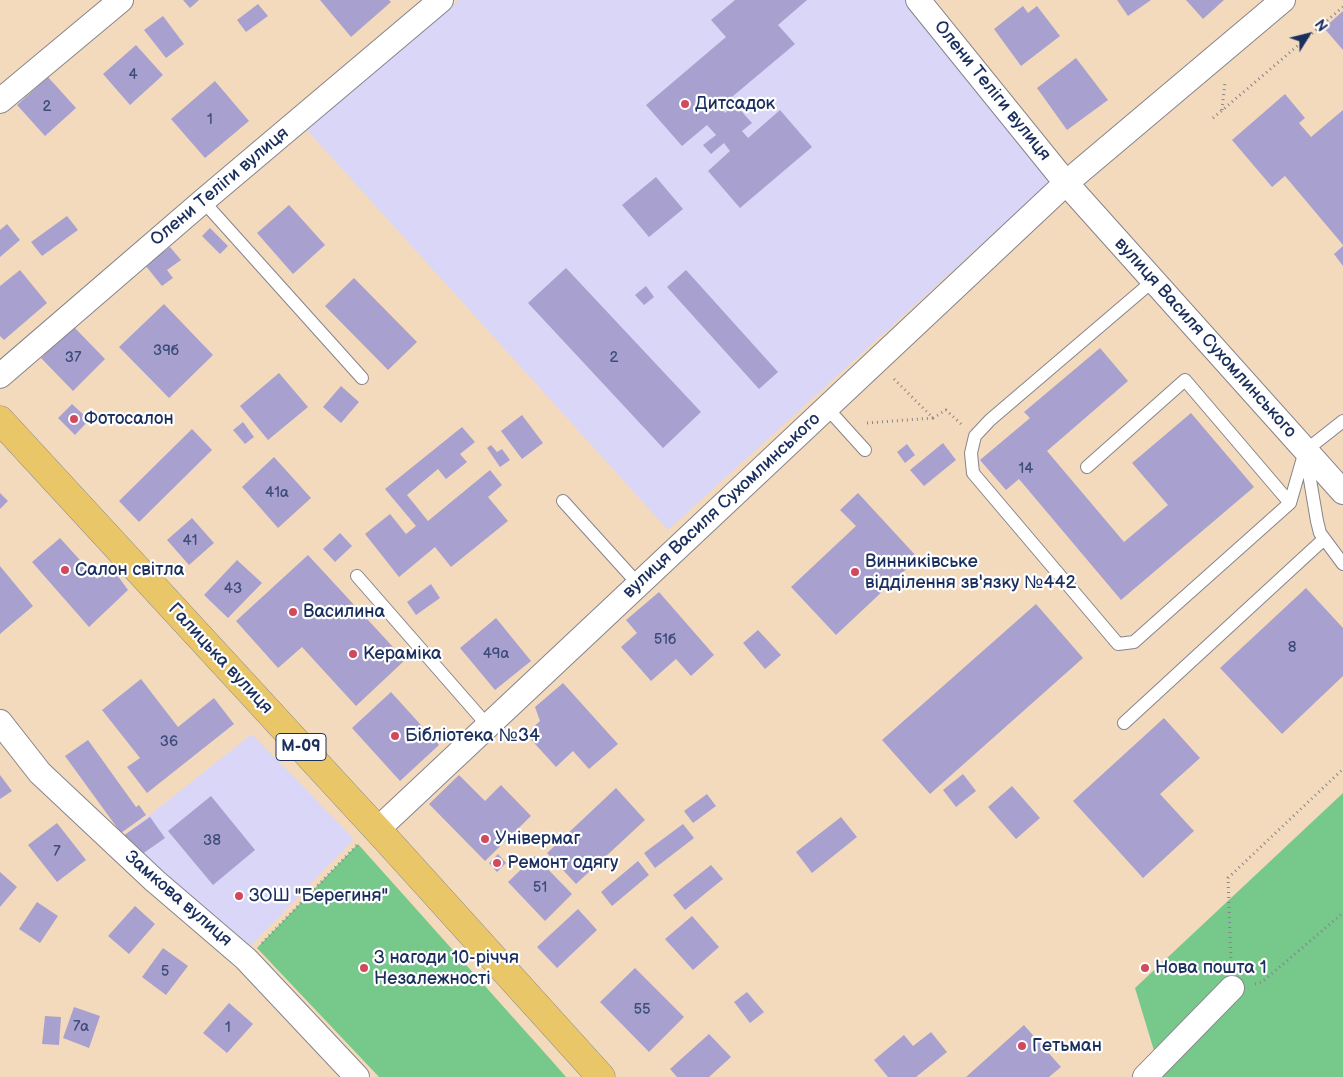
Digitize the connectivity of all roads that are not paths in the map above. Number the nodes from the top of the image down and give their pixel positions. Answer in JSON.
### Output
{"nodes":[{"id":1,"x":121,"y":0,"type":"edge"},
{"id":2,"x":441,"y":0,"type":"edge"},
{"id":3,"x":918,"y":0,"type":"edge"},
{"id":4,"x":1283,"y":0,"type":"edge"},
{"id":5,"x":0,"y":101,"type":"edge"},
{"id":6,"x":1066,"y":182,"type":"junction"},
{"id":7,"x":203,"y":201,"type":"junction"},
{"id":8,"x":1154,"y":280,"type":"junction"},
{"id":9,"x":0,"y":376,"type":"edge"},
{"id":10,"x":362,"y":378,"type":"dead end"},
{"id":11,"x":834,"y":416,"type":"junction"},
{"id":12,"x":0,"y":420,"type":"edge"},
{"id":13,"x":1343,"y":421,"type":"edge"},
{"id":14,"x":865,"y":450,"type":"dead end"},
{"id":15,"x":1306,"y":451,"type":"junction"},
{"id":16,"x":1087,"y":467,"type":"dead end"},
{"id":17,"x":1343,"y":492,"type":"edge"},
{"id":18,"x":563,"y":501,"type":"dead end"},
{"id":19,"x":1290,"y":502,"type":"junction"},
{"id":20,"x":1324,"y":539,"type":"junction"},
{"id":21,"x":1343,"y":564,"type":"edge"},
{"id":22,"x":357,"y":576,"type":"dead end"},
{"id":23,"x":639,"y":585,"type":"junction"},
{"id":24,"x":0,"y":722,"type":"edge"},
{"id":25,"x":1124,"y":723,"type":"dead end"},
{"id":26,"x":488,"y":726,"type":"junction"},
{"id":27,"x":368,"y":837,"type":"junction"},
{"id":28,"x":1232,"y":988,"type":"road end"},
{"id":29,"x":356,"y":1077,"type":"edge"},
{"id":30,"x":601,"y":1077,"type":"edge"},
{"id":31,"x":1145,"y":1077,"type":"edge"}],
"edges":[{"from":1,"to":5,"type":"street"},
{"from":2,"to":7,"type":"street","name":"Олени Теліги вулиця"},
{"from":3,"to":6,"type":"street","name":"Олени Теліги вулиця"},
{"from":4,"to":6,"type":"street","name":"вулиця Василя Сухомлинського"},
{"from":6,"to":8,"type":"street","name":"вулиця Василя Сухомлинського"},
{"from":6,"to":11,"type":"street","name":"вулиця Василя Сухомлинського"},
{"from":7,"to":9,"type":"street","name":"Олени Теліги вулиця"},
{"from":7,"to":10,"type":"lane"},
{"from":8,"to":15,"type":"street","name":"вулиця Василя Сухомлинського"},
{"from":8,"to":19,"type":"lane"},
{"from":11,"to":14,"type":"lane"},
{"from":11,"to":23,"type":"street","name":"вулиця Василя Сухомлинського"},
{"from":12,"to":27,"type":"main road","name":"Галицька вулиця","number":"М-09"},
{"from":13,"to":15,"type":"lane"},
{"from":15,"to":17,"type":"street","name":"вулиця Василя Сухомлинського"},
{"from":15,"to":19,"type":"lane"},
{"from":15,"to":20,"type":"lane"},
{"from":16,"to":19,"type":"lane"},
{"from":18,"to":23,"type":"lane"},
{"from":20,"to":21,"type":"lane"},
{"from":20,"to":25,"type":"lane"},
{"from":22,"to":26,"type":"lane"},
{"from":23,"to":26,"type":"street","name":"вулиця Василя Сухомлинського"},
{"from":24,"to":29,"type":"street","name":"Замкова вулиця"},
{"from":26,"to":27,"type":"street","name":"вулиця Василя Сухомлинського"},
{"from":27,"to":30,"type":"main road","name":"Галицька вулиця","number":"М-09"},
{"from":28,"to":31,"type":"street"}]}
